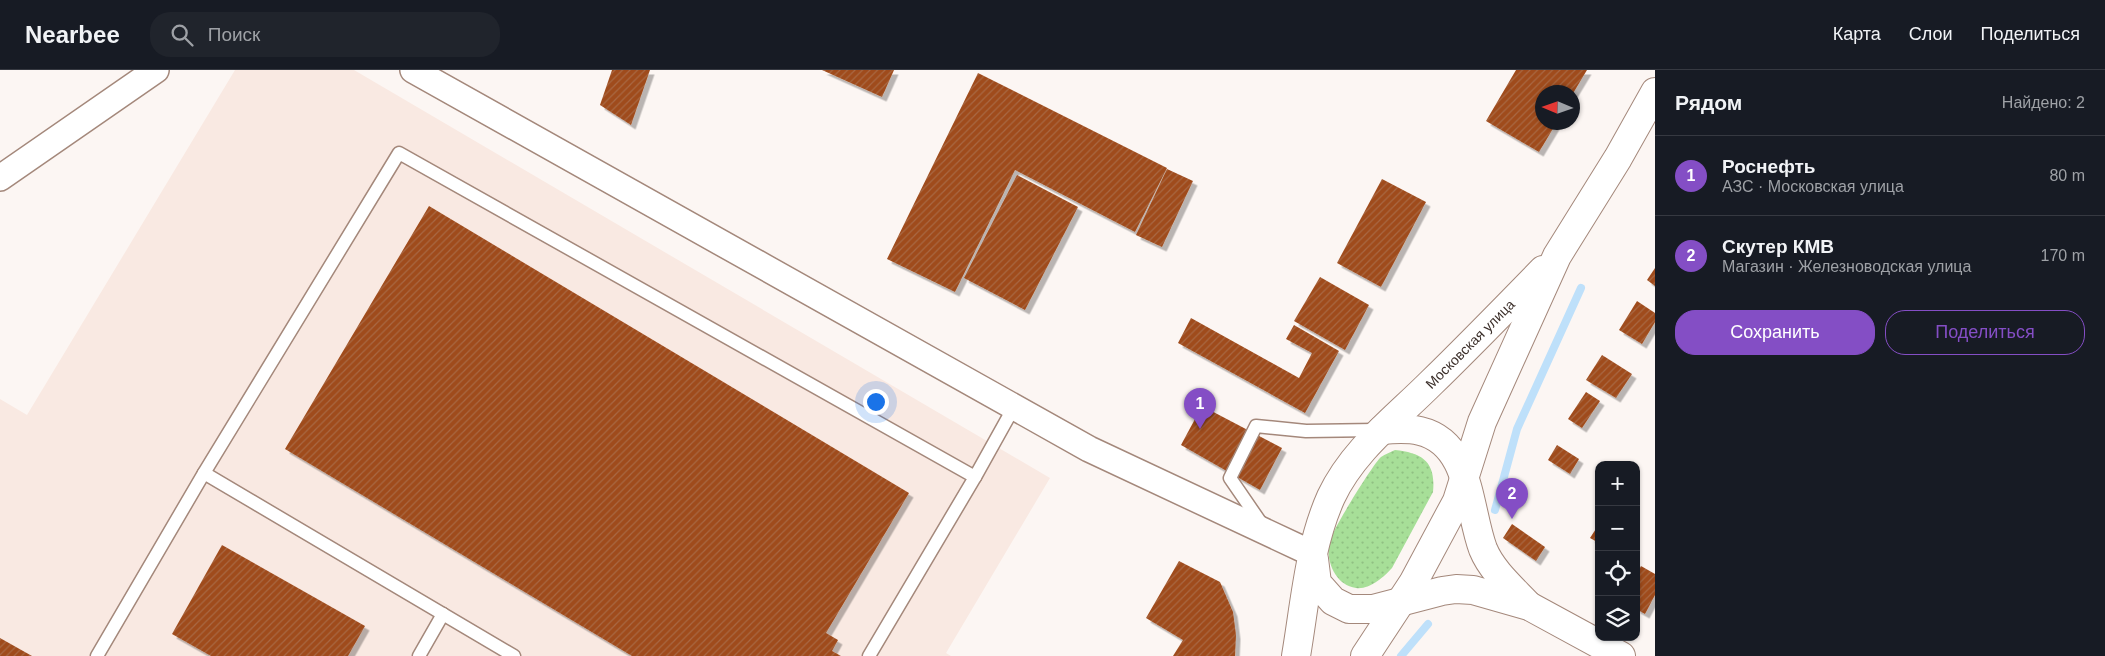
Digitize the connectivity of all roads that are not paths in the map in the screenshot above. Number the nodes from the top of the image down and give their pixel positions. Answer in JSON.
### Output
{"nodes":[{"id":1,"x":156,"y":70,"type":"edge"},
{"id":2,"x":413,"y":70,"type":"edge"},
{"id":3,"x":1655,"y":92,"type":"edge"},
{"id":4,"x":0,"y":178,"type":"edge"},
{"id":5,"x":1556,"y":256,"type":"junction"},
{"id":6,"x":1014,"y":407,"type":"junction"},
{"id":7,"x":1382,"y":430,"type":"junction"},
{"id":8,"x":204,"y":473,"type":"junction"},
{"id":9,"x":975,"y":476,"type":"junction"},
{"id":10,"x":1464,"y":480,"type":"junction"},
{"id":11,"x":1268,"y":534,"type":"junction"},
{"id":12,"x":1313,"y":554,"type":"junction"},
{"id":13,"x":1399,"y":602,"type":"junction"},
{"id":14,"x":1529,"y":606,"type":"junction"},
{"id":15,"x":443,"y":614,"type":"junction"},
{"id":16,"x":97,"y":656,"type":"edge"},
{"id":17,"x":419,"y":656,"type":"edge"},
{"id":18,"x":514,"y":656,"type":"edge"},
{"id":19,"x":869,"y":656,"type":"edge"},
{"id":20,"x":1296,"y":656,"type":"edge"},
{"id":21,"x":1365,"y":656,"type":"edge"},
{"id":22,"x":1621,"y":656,"type":"edge"}],
"edges":[{"from":1,"to":4,"type":"street"},
{"from":2,"to":6,"type":"street"},
{"from":3,"to":5,"type":"main road","name":"Московская улица"},
{"from":5,"to":7,"type":"main road","name":"Московская улица"},
{"from":5,"to":10,"type":"main road","name":"Московская улица"},
{"from":6,"to":9,"type":"lane"},
{"from":6,"to":11,"type":"street"},
{"from":7,"to":10,"type":"main road"},
{"from":7,"to":11,"type":"lane"},
{"from":7,"to":12,"type":"main road","name":"Московская улица"},
{"from":8,"to":9,"type":"lane"},
{"from":8,"to":15,"type":"lane"},
{"from":8,"to":16,"type":"lane"},
{"from":9,"to":19,"type":"lane"},
{"from":10,"to":13,"type":"main road","name":"Московская улица"},
{"from":10,"to":14,"type":"main road"},
{"from":11,"to":12,"type":"street"},
{"from":12,"to":13,"type":"main road","name":"Московская улица"},
{"from":12,"to":20,"type":"main road","name":"Московская улица"},
{"from":13,"to":14,"type":"main road"},
{"from":13,"to":21,"type":"main road","name":"Московская улица"},
{"from":14,"to":22,"type":"main road"},
{"from":15,"to":17,"type":"lane"},
{"from":15,"to":18,"type":"lane"}]}
